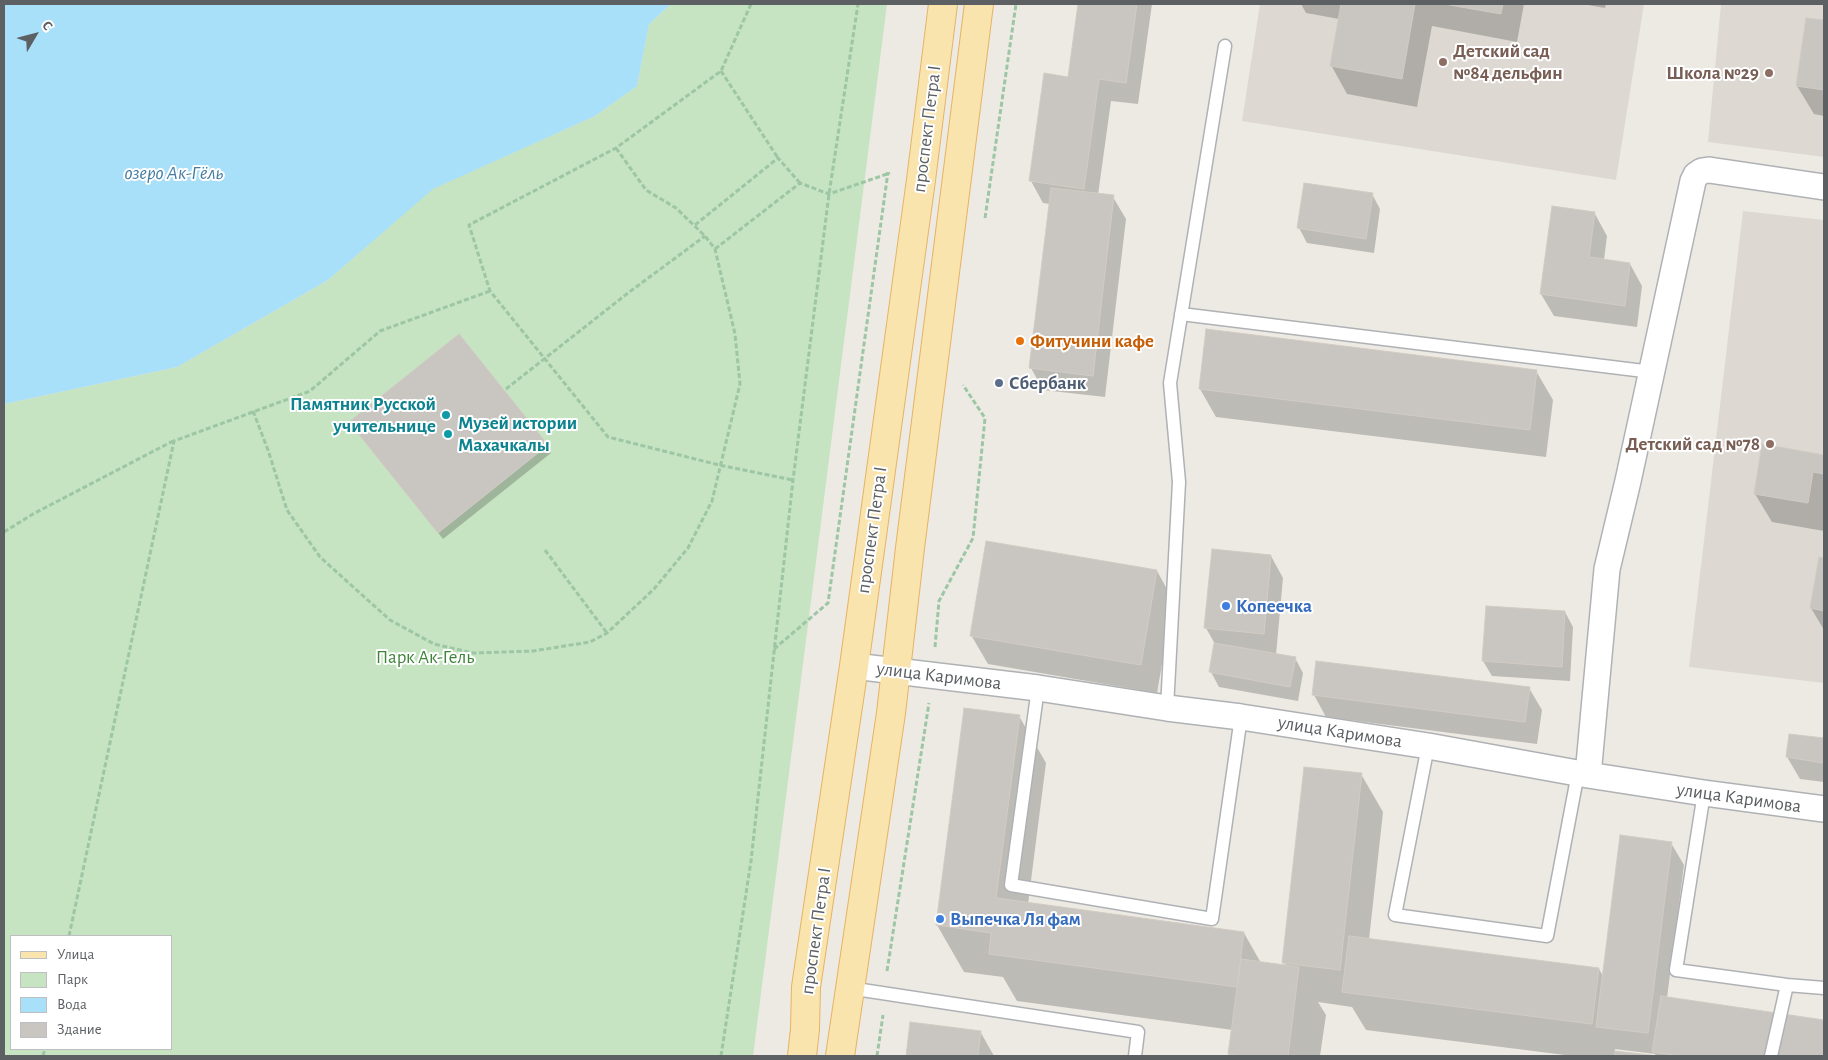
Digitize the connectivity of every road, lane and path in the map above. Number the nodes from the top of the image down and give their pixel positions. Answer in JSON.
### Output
{"nodes":[{"id":1,"x":751,"y":4,"type":"edge"},
{"id":2,"x":858,"y":4,"type":"edge"},
{"id":3,"x":943,"y":4,"type":"edge"},
{"id":4,"x":979,"y":4,"type":"edge"},
{"id":5,"x":1016,"y":4,"type":"edge"},
{"id":6,"x":1225,"y":46,"type":"dead end"},
{"id":7,"x":722,"y":71,"type":"junction"},
{"id":8,"x":616,"y":148,"type":"junction"},
{"id":9,"x":778,"y":158,"type":"junction"},
{"id":10,"x":888,"y":172,"type":"junction"},
{"id":11,"x":921,"y":180,"type":"junction"},
{"id":12,"x":800,"y":183,"type":"junction"},
{"id":13,"x":955,"y":183,"type":"junction"},
{"id":14,"x":990,"y":187,"type":"junction"},
{"id":15,"x":1824,"y":187,"type":"edge"},
{"id":16,"x":829,"y":194,"type":"junction"},
{"id":17,"x":695,"y":225,"type":"junction"},
{"id":18,"x":984,"y":226,"type":"dead end"},
{"id":19,"x":705,"y":236,"type":"junction"},
{"id":20,"x":715,"y":249,"type":"junction"},
{"id":21,"x":490,"y":291,"type":"junction"},
{"id":22,"x":1181,"y":314,"type":"junction"},
{"id":23,"x":545,"y":359,"type":"junction"},
{"id":24,"x":1652,"y":372,"type":"junction"},
{"id":25,"x":962,"y":383,"type":"dead end"},
{"id":26,"x":506,"y":389,"type":"dead end"},
{"id":27,"x":254,"y":410,"type":"junction"},
{"id":28,"x":174,"y":440,"type":"junction"},
{"id":29,"x":719,"y":465,"type":"junction"},
{"id":30,"x":793,"y":480,"type":"junction"},
{"id":31,"x":4,"y":532,"type":"edge"},
{"id":32,"x":545,"y":550,"type":"dead end"},
{"id":33,"x":607,"y":633,"type":"junction"},
{"id":34,"x":774,"y":650,"type":"junction"},
{"id":35,"x":854,"y":666,"type":"junction"},
{"id":36,"x":897,"y":671,"type":"junction"},
{"id":37,"x":933,"y":674,"type":"junction"},
{"id":38,"x":1038,"y":688,"type":"junction"},
{"id":39,"x":1167,"y":708,"type":"junction"},
{"id":40,"x":1241,"y":717,"type":"junction"},
{"id":41,"x":1428,"y":746,"type":"junction"},
{"id":42,"x":1583,"y":774,"type":"junction"},
{"id":43,"x":1704,"y":794,"type":"junction"},
{"id":44,"x":1824,"y":809,"type":"edge"},
{"id":45,"x":69,"y":935,"type":"edge"},
{"id":46,"x":1788,"y":985,"type":"junction"},
{"id":47,"x":849,"y":988,"type":"junction"},
{"id":48,"x":1824,"y":988,"type":"edge"},
{"id":49,"x":885,"y":993,"type":"junction"},
{"id":50,"x":721,"y":1056,"type":"edge"},
{"id":51,"x":802,"y":1056,"type":"edge"},
{"id":52,"x":840,"y":1056,"type":"edge"},
{"id":53,"x":877,"y":1056,"type":"edge"},
{"id":54,"x":1135,"y":1056,"type":"edge"},
{"id":55,"x":1770,"y":1056,"type":"edge"}],
"edges":[{"from":1,"to":7,"type":"path"},
{"from":2,"to":16,"type":"path"},
{"from":3,"to":11,"type":"main road","name":"проспект Петра I"},
{"from":4,"to":13,"type":"main road","name":"проспект Петра I"},
{"from":5,"to":14,"type":"path"},
{"from":6,"to":22,"type":"lane"},
{"from":7,"to":8,"type":"path"},
{"from":7,"to":9,"type":"path"},
{"from":8,"to":17,"type":"path"},
{"from":8,"to":21,"type":"path"},
{"from":9,"to":12,"type":"path"},
{"from":9,"to":17,"type":"path"},
{"from":10,"to":11,"type":"path"},
{"from":10,"to":16,"type":"path"},
{"from":10,"to":34,"type":"path"},
{"from":11,"to":35,"type":"main road","name":"проспект Петра I"},
{"from":12,"to":16,"type":"path"},
{"from":12,"to":20,"type":"path"},
{"from":13,"to":14,"type":"path"},
{"from":13,"to":36,"type":"main road","name":"проспект Петра I"},
{"from":14,"to":18,"type":"path"},
{"from":15,"to":24,"type":"street"},
{"from":16,"to":30,"type":"path"},
{"from":17,"to":19,"type":"path"},
{"from":19,"to":20,"type":"path"},
{"from":19,"to":23,"type":"path"},
{"from":20,"to":29,"type":"path"},
{"from":21,"to":23,"type":"path"},
{"from":21,"to":27,"type":"path"},
{"from":22,"to":24,"type":"lane"},
{"from":22,"to":39,"type":"lane"},
{"from":23,"to":26,"type":"path"},
{"from":23,"to":29,"type":"path"},
{"from":24,"to":42,"type":"street"},
{"from":25,"to":37,"type":"path"},
{"from":27,"to":28,"type":"path"},
{"from":27,"to":33,"type":"path"},
{"from":28,"to":31,"type":"path"},
{"from":28,"to":45,"type":"path"},
{"from":29,"to":30,"type":"path"},
{"from":29,"to":33,"type":"path"},
{"from":30,"to":34,"type":"path"},
{"from":32,"to":33,"type":"path"},
{"from":34,"to":50,"type":"path"},
{"from":35,"to":36,"type":"street","name":"улица Каримова"},
{"from":35,"to":51,"type":"main road","name":"проспект Петра I"},
{"from":36,"to":37,"type":"street","name":"улица Каримова"},
{"from":36,"to":47,"type":"main road","name":"проспект Петра I"},
{"from":37,"to":38,"type":"street","name":"улица Каримова"},
{"from":37,"to":49,"type":"path"},
{"from":38,"to":39,"type":"street","name":"улица Каримова"},
{"from":38,"to":40,"type":"lane"},
{"from":39,"to":40,"type":"street","name":"улица Каримова"},
{"from":40,"to":41,"type":"street","name":"улица Каримова"},
{"from":41,"to":42,"type":"street","name":"улица Каримова"},
{"from":41,"to":42,"type":"lane"},
{"from":42,"to":43,"type":"street","name":"улица Каримова"},
{"from":43,"to":44,"type":"street","name":"улица Каримова"},
{"from":43,"to":46,"type":"lane"},
{"from":46,"to":48,"type":"lane"},
{"from":46,"to":55,"type":"lane"},
{"from":47,"to":49,"type":"lane"},
{"from":47,"to":52,"type":"main road","name":"проспект Петра I"},
{"from":49,"to":53,"type":"path"},
{"from":49,"to":54,"type":"lane"}]}
